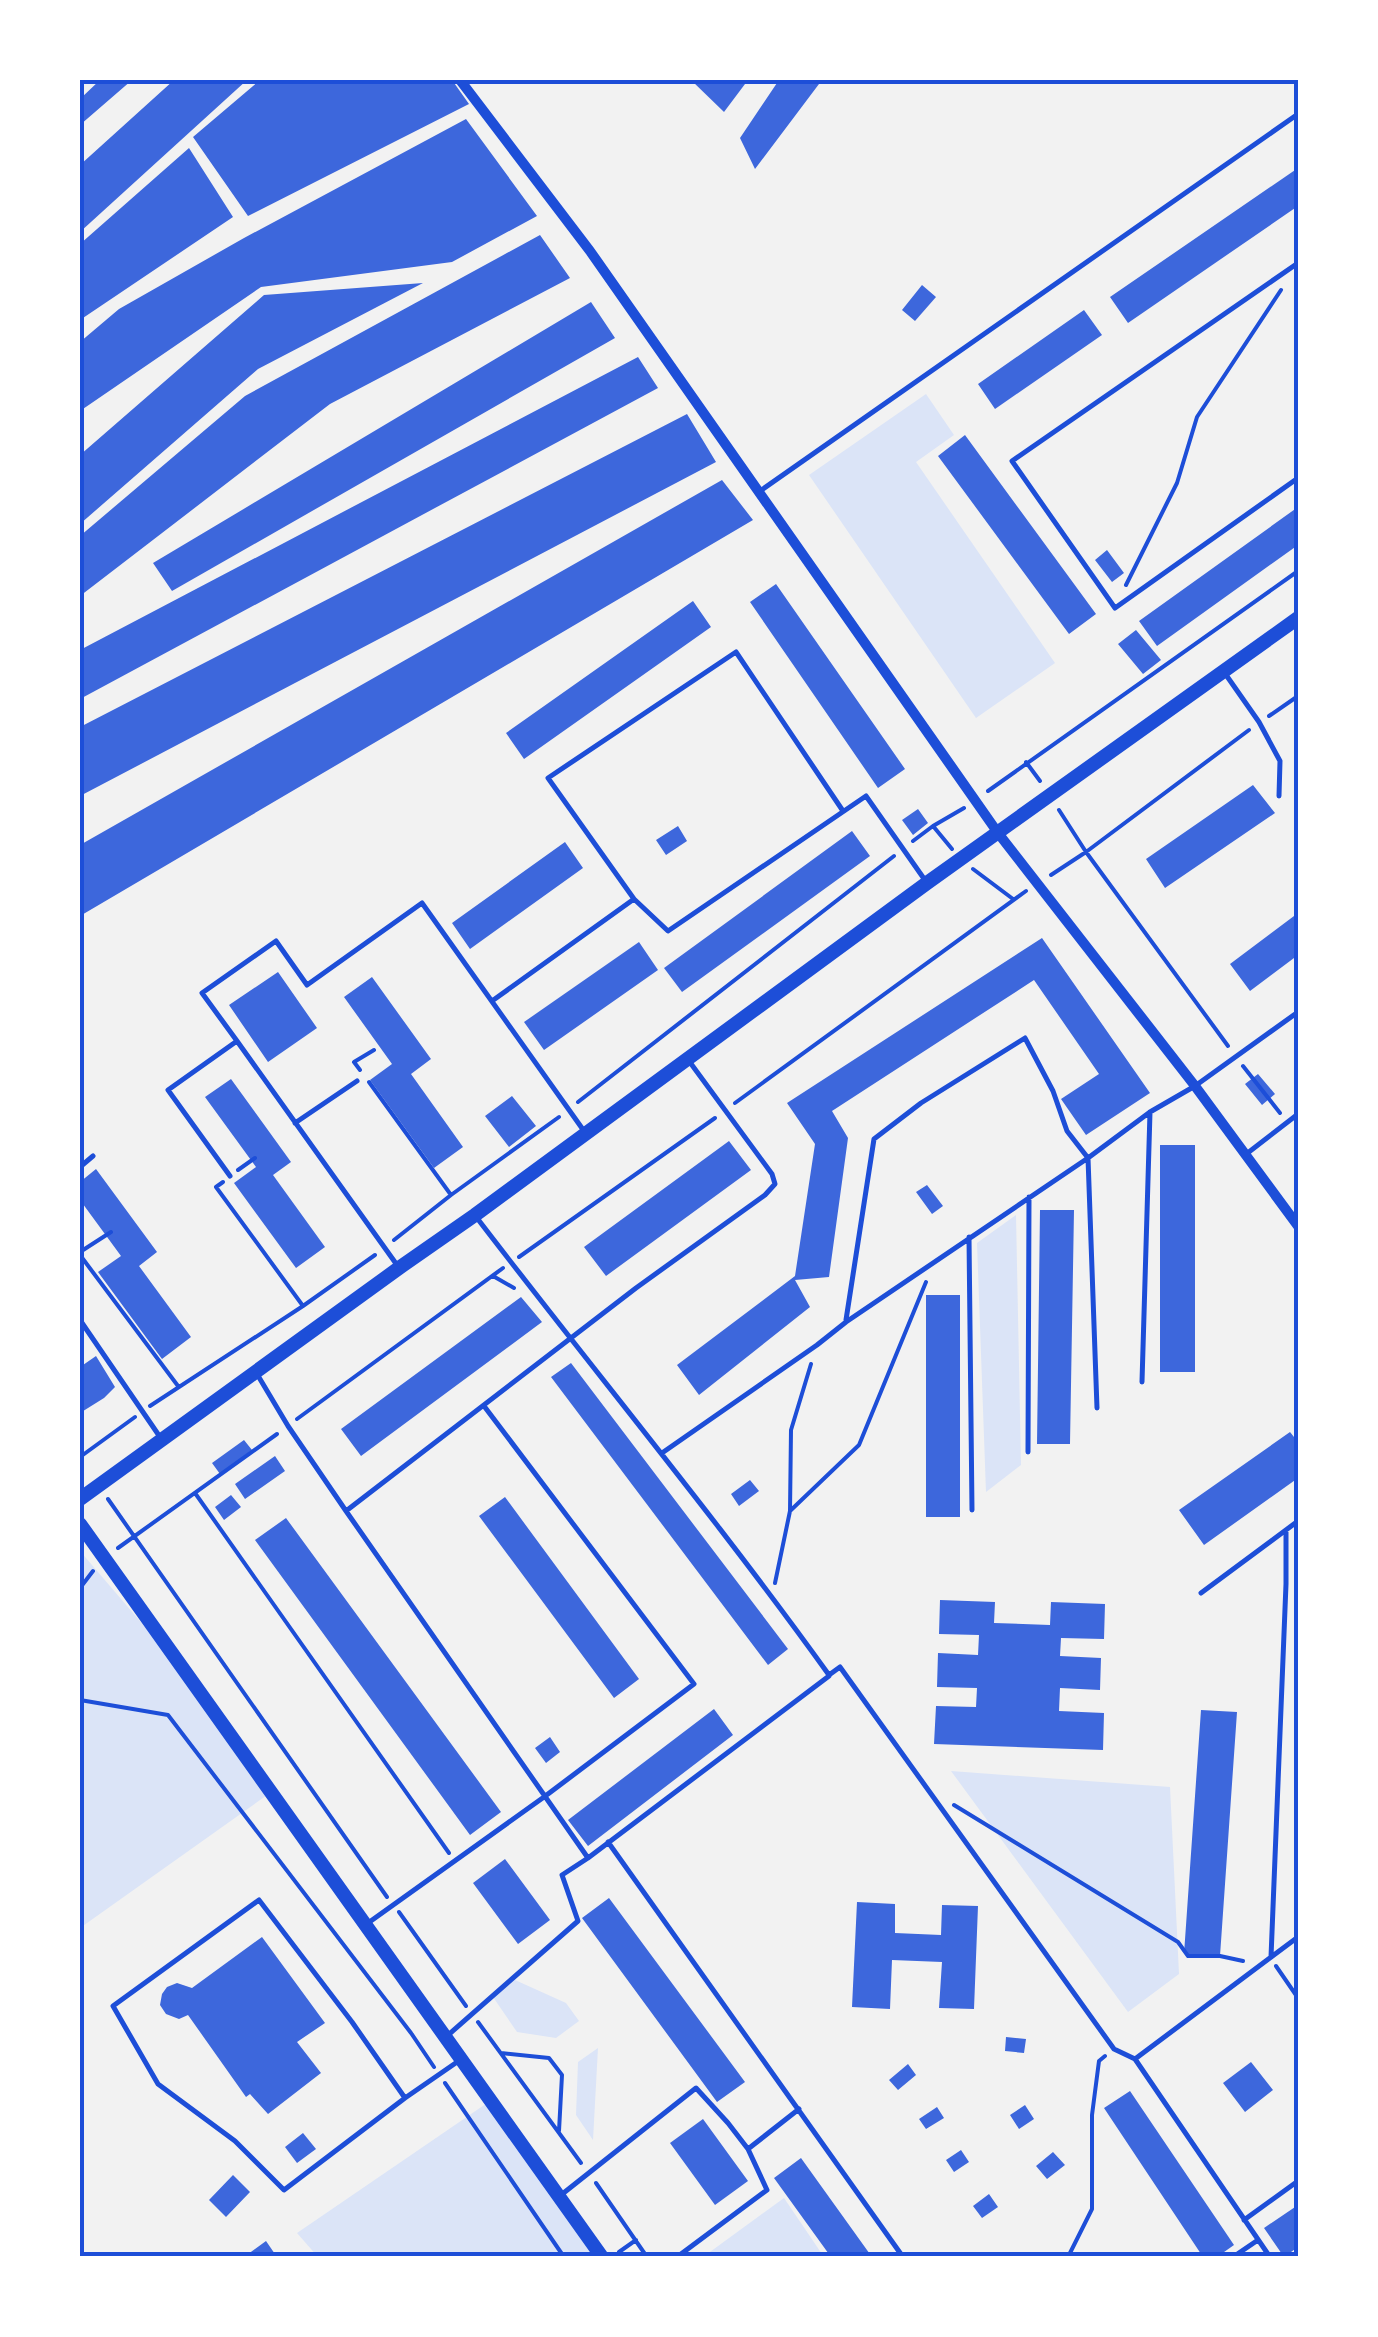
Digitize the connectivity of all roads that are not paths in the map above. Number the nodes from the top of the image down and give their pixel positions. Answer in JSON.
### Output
{"nodes":[{"id":1,"x":460,"y":80,"type":"edge"},
{"id":2,"x":1298,"y":114,"type":"edge"},
{"id":3,"x":1298,"y":263,"type":"edge"},
{"id":4,"x":1298,"y":478,"type":"edge"},
{"id":5,"x":760,"y":492,"type":"junction"},
{"id":6,"x":1298,"y":618,"type":"edge"},
{"id":7,"x":1223,"y":670,"type":"junction"},
{"id":8,"x":1279,"y":796,"type":"dead end"},
{"id":9,"x":843,"y":811,"type":"junction"},
{"id":10,"x":998,"y":833,"type":"junction"},
{"id":11,"x":927,"y":883,"type":"junction"},
{"id":12,"x":634,"y":899,"type":"junction"},
{"id":13,"x":492,"y":1001,"type":"junction"},
{"id":14,"x":1298,"y":1012,"type":"edge"},
{"id":15,"x":236,"y":1041,"type":"junction"},
{"id":16,"x":687,"y":1058,"type":"junction"},
{"id":17,"x":357,"y":1082,"type":"dead end"},
{"id":18,"x":1196,"y":1086,"type":"junction"},
{"id":19,"x":1150,"y":1112,"type":"junction"},
{"id":20,"x":1298,"y":1114,"type":"edge"},
{"id":21,"x":295,"y":1123,"type":"junction"},
{"id":22,"x":586,"y":1134,"type":"junction"},
{"id":23,"x":1245,"y":1155,"type":"junction"},
{"id":24,"x":93,"y":1156,"type":"dead end"},
{"id":25,"x":1088,"y":1158,"type":"junction"},
{"id":26,"x":80,"y":1167,"type":"edge"},
{"id":27,"x":230,"y":1176,"type":"road end"},
{"id":28,"x":1029,"y":1196,"type":"junction"},
{"id":29,"x":475,"y":1216,"type":"junction"},
{"id":30,"x":1298,"y":1226,"type":"edge"},
{"id":31,"x":970,"y":1237,"type":"junction"},
{"id":32,"x":398,"y":1268,"type":"junction"},
{"id":33,"x":80,"y":1320,"type":"edge"},
{"id":34,"x":846,"y":1322,"type":"junction"},
{"id":35,"x":570,"y":1338,"type":"junction"},
{"id":36,"x":256,"y":1371,"type":"junction"},
{"id":37,"x":1142,"y":1382,"type":"dead end"},
{"id":38,"x":484,"y":1406,"type":"junction"},
{"id":39,"x":1097,"y":1408,"type":"dead end"},
{"id":40,"x":162,"y":1439,"type":"junction"},
{"id":41,"x":1028,"y":1452,"type":"dead end"},
{"id":42,"x":662,"y":1453,"type":"junction"},
{"id":43,"x":80,"y":1498,"type":"edge"},
{"id":44,"x":972,"y":1510,"type":"dead end"},
{"id":45,"x":346,"y":1511,"type":"junction"},
{"id":46,"x":1298,"y":1521,"type":"edge"},
{"id":47,"x":80,"y":1524,"type":"edge"},
{"id":48,"x":1286,"y":1530,"type":"junction"},
{"id":49,"x":1201,"y":1593,"type":"dead end"},
{"id":50,"x":830,"y":1675,"type":"junction"},
{"id":51,"x":544,"y":1796,"type":"junction"},
{"id":52,"x":608,"y":1842,"type":"junction"},
{"id":53,"x":588,"y":1858,"type":"junction"},
{"id":54,"x":365,"y":1924,"type":"junction"},
{"id":55,"x":1298,"y":1937,"type":"edge"},
{"id":56,"x":1271,"y":1958,"type":"junction"},
{"id":57,"x":445,"y":2037,"type":"junction"},
{"id":58,"x":1135,"y":2059,"type":"junction"},
{"id":59,"x":461,"y":2060,"type":"junction"},
{"id":60,"x":405,"y":2098,"type":"junction"},
{"id":61,"x":798,"y":2108,"type":"junction"},
{"id":62,"x":748,"y":2149,"type":"junction"},
{"id":63,"x":1298,"y":2182,"type":"edge"},
{"id":64,"x":559,"y":2197,"type":"junction"},
{"id":65,"x":1244,"y":2220,"type":"junction"},
{"id":66,"x":1258,"y":2240,"type":"junction"},
{"id":67,"x":602,"y":2257,"type":"edge"},
{"id":68,"x":677,"y":2257,"type":"edge"},
{"id":69,"x":903,"y":2257,"type":"edge"},
{"id":70,"x":1233,"y":2257,"type":"edge"},
{"id":71,"x":1270,"y":2257,"type":"edge"}],
"edges":[{"from":1,"to":5,"type":"street"},
{"from":2,"to":5,"type":"lane"},
{"from":3,"to":4,"type":"lane"},
{"from":5,"to":10,"type":"street"},
{"from":6,"to":7,"type":"street"},
{"from":7,"to":8,"type":"lane"},
{"from":7,"to":10,"type":"street"},
{"from":9,"to":11,"type":"lane"},
{"from":9,"to":12,"type":"lane"},
{"from":9,"to":12,"type":"lane"},
{"from":10,"to":11,"type":"street"},
{"from":10,"to":18,"type":"street"},
{"from":11,"to":16,"type":"street"},
{"from":12,"to":13,"type":"lane"},
{"from":13,"to":15,"type":"lane"},
{"from":13,"to":22,"type":"lane"},
{"from":14,"to":18,"type":"lane"},
{"from":15,"to":21,"type":"lane"},
{"from":15,"to":27,"type":"lane"},
{"from":16,"to":22,"type":"street"},
{"from":16,"to":35,"type":"lane"},
{"from":17,"to":21,"type":"lane"},
{"from":18,"to":19,"type":"lane"},
{"from":18,"to":23,"type":"street"},
{"from":19,"to":25,"type":"lane"},
{"from":19,"to":37,"type":"lane"},
{"from":20,"to":23,"type":"lane"},
{"from":21,"to":32,"type":"lane"},
{"from":22,"to":29,"type":"street"},
{"from":23,"to":30,"type":"street"},
{"from":24,"to":26,"type":"lane"},
{"from":25,"to":28,"type":"lane"},
{"from":25,"to":34,"type":"lane"},
{"from":25,"to":39,"type":"lane"},
{"from":28,"to":31,"type":"lane"},
{"from":28,"to":41,"type":"lane"},
{"from":29,"to":32,"type":"street"},
{"from":29,"to":35,"type":"lane"},
{"from":31,"to":34,"type":"lane"},
{"from":31,"to":44,"type":"lane"},
{"from":32,"to":36,"type":"street"},
{"from":33,"to":40,"type":"lane"},
{"from":34,"to":42,"type":"lane"},
{"from":35,"to":38,"type":"lane"},
{"from":35,"to":42,"type":"lane"},
{"from":36,"to":40,"type":"street"},
{"from":36,"to":45,"type":"lane"},
{"from":38,"to":45,"type":"lane"},
{"from":38,"to":51,"type":"lane"},
{"from":40,"to":43,"type":"street"},
{"from":42,"to":50,"type":"lane"},
{"from":45,"to":51,"type":"lane"},
{"from":46,"to":48,"type":"lane"},
{"from":47,"to":54,"type":"street"},
{"from":48,"to":49,"type":"lane"},
{"from":48,"to":56,"type":"lane"},
{"from":50,"to":52,"type":"lane"},
{"from":50,"to":58,"type":"lane"},
{"from":51,"to":53,"type":"lane"},
{"from":51,"to":54,"type":"lane"},
{"from":52,"to":53,"type":"lane"},
{"from":52,"to":61,"type":"lane"},
{"from":53,"to":57,"type":"lane"},
{"from":54,"to":57,"type":"street"},
{"from":55,"to":56,"type":"lane"},
{"from":56,"to":58,"type":"lane"},
{"from":57,"to":59,"type":"street"},
{"from":58,"to":65,"type":"lane"},
{"from":59,"to":60,"type":"lane"},
{"from":59,"to":64,"type":"street"},
{"from":60,"to":60,"type":"lane"},
{"from":61,"to":62,"type":"lane"},
{"from":61,"to":69,"type":"lane"},
{"from":62,"to":64,"type":"lane"},
{"from":62,"to":68,"type":"lane"},
{"from":63,"to":65,"type":"lane"},
{"from":64,"to":67,"type":"street"},
{"from":65,"to":66,"type":"lane"},
{"from":66,"to":70,"type":"lane"},
{"from":66,"to":71,"type":"lane"}]}
